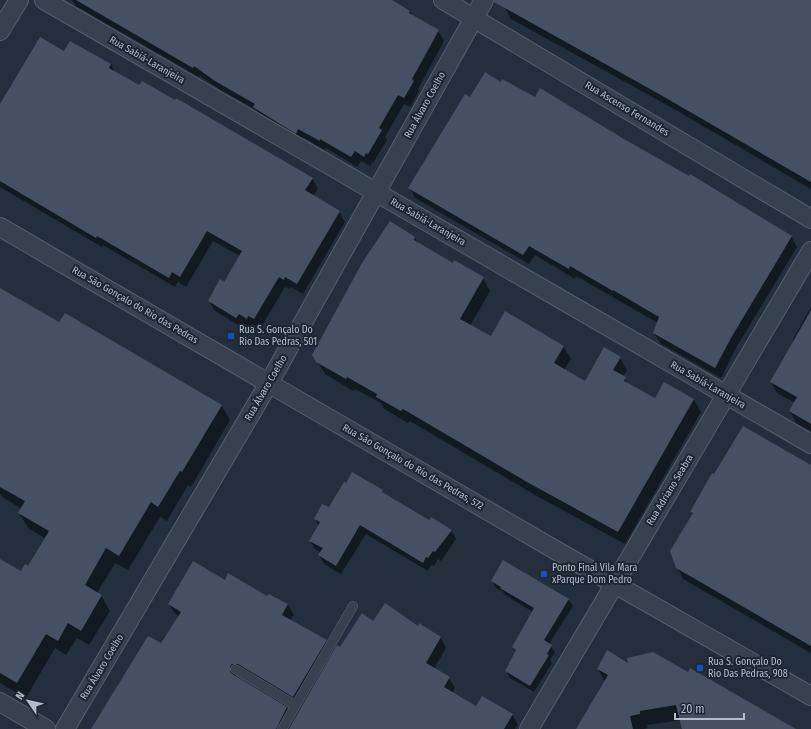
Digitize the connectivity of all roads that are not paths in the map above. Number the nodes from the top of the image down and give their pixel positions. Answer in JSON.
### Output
{"nodes":[{"id":1,"x":19,"y":0,"type":"edge"},
{"id":2,"x":44,"y":0,"type":"edge"},
{"id":3,"x":443,"y":0,"type":"edge"},
{"id":4,"x":484,"y":0,"type":"edge"},
{"id":5,"x":474,"y":18,"type":"junction"},
{"id":6,"x":0,"y":31,"type":"edge"},
{"id":7,"x":376,"y":192,"type":"junction"},
{"id":8,"x":811,"y":219,"type":"edge"},
{"id":9,"x":0,"y":227,"type":"edge"},
{"id":10,"x":811,"y":250,"type":"edge"},
{"id":11,"x":269,"y":383,"type":"junction"},
{"id":12,"x":726,"y":396,"type":"junction"},
{"id":13,"x":811,"y":444,"type":"edge"},
{"id":14,"x":614,"y":583,"type":"junction"},
{"id":15,"x":353,"y":606,"type":"dead end"},
{"id":16,"x":235,"y":669,"type":"dead end"},
{"id":17,"x":811,"y":696,"type":"edge"},
{"id":18,"x":0,"y":702,"type":"edge"},
{"id":19,"x":295,"y":705,"type":"junction"},
{"id":20,"x":46,"y":729,"type":"edge"},
{"id":21,"x":65,"y":729,"type":"edge"},
{"id":22,"x":282,"y":729,"type":"edge"},
{"id":23,"x":529,"y":729,"type":"edge"}],
"edges":[{"from":1,"to":6,"type":"street"},
{"from":2,"to":7,"type":"street","name":"Rua Sabiá-Laranjeira"},
{"from":3,"to":5,"type":"street","name":"Rua Ascenso Fernandes"},
{"from":4,"to":5,"type":"street","name":"Rua Álvaro Coelho"},
{"from":5,"to":7,"type":"street","name":"Rua Álvaro Coelho"},
{"from":5,"to":8,"type":"street","name":"Rua Ascenso Fernandes"},
{"from":7,"to":11,"type":"street","name":"Rua Álvaro Coelho"},
{"from":7,"to":12,"type":"street","name":"Rua Sabiá-Laranjeira"},
{"from":9,"to":11,"type":"street","name":"Rua São Gonçalo do Rio das Pedras"},
{"from":10,"to":12,"type":"street","name":"Rua Adriano Seabra"},
{"from":11,"to":14,"type":"street","name":"Rua São Gonçalo do Rio das Pedras, 572"},
{"from":11,"to":21,"type":"street","name":"Rua Álvaro Coelho"},
{"from":12,"to":13,"type":"street","name":"Rua Sabiá-Laranjeira"},
{"from":12,"to":14,"type":"street","name":"Rua Adriano Seabra"},
{"from":14,"to":17,"type":"street"},
{"from":14,"to":23,"type":"street","name":"Rua Adriano Seabra"},
{"from":15,"to":19,"type":"lane"},
{"from":16,"to":19,"type":"lane"},
{"from":18,"to":20,"type":"street"},
{"from":19,"to":22,"type":"lane"}]}
